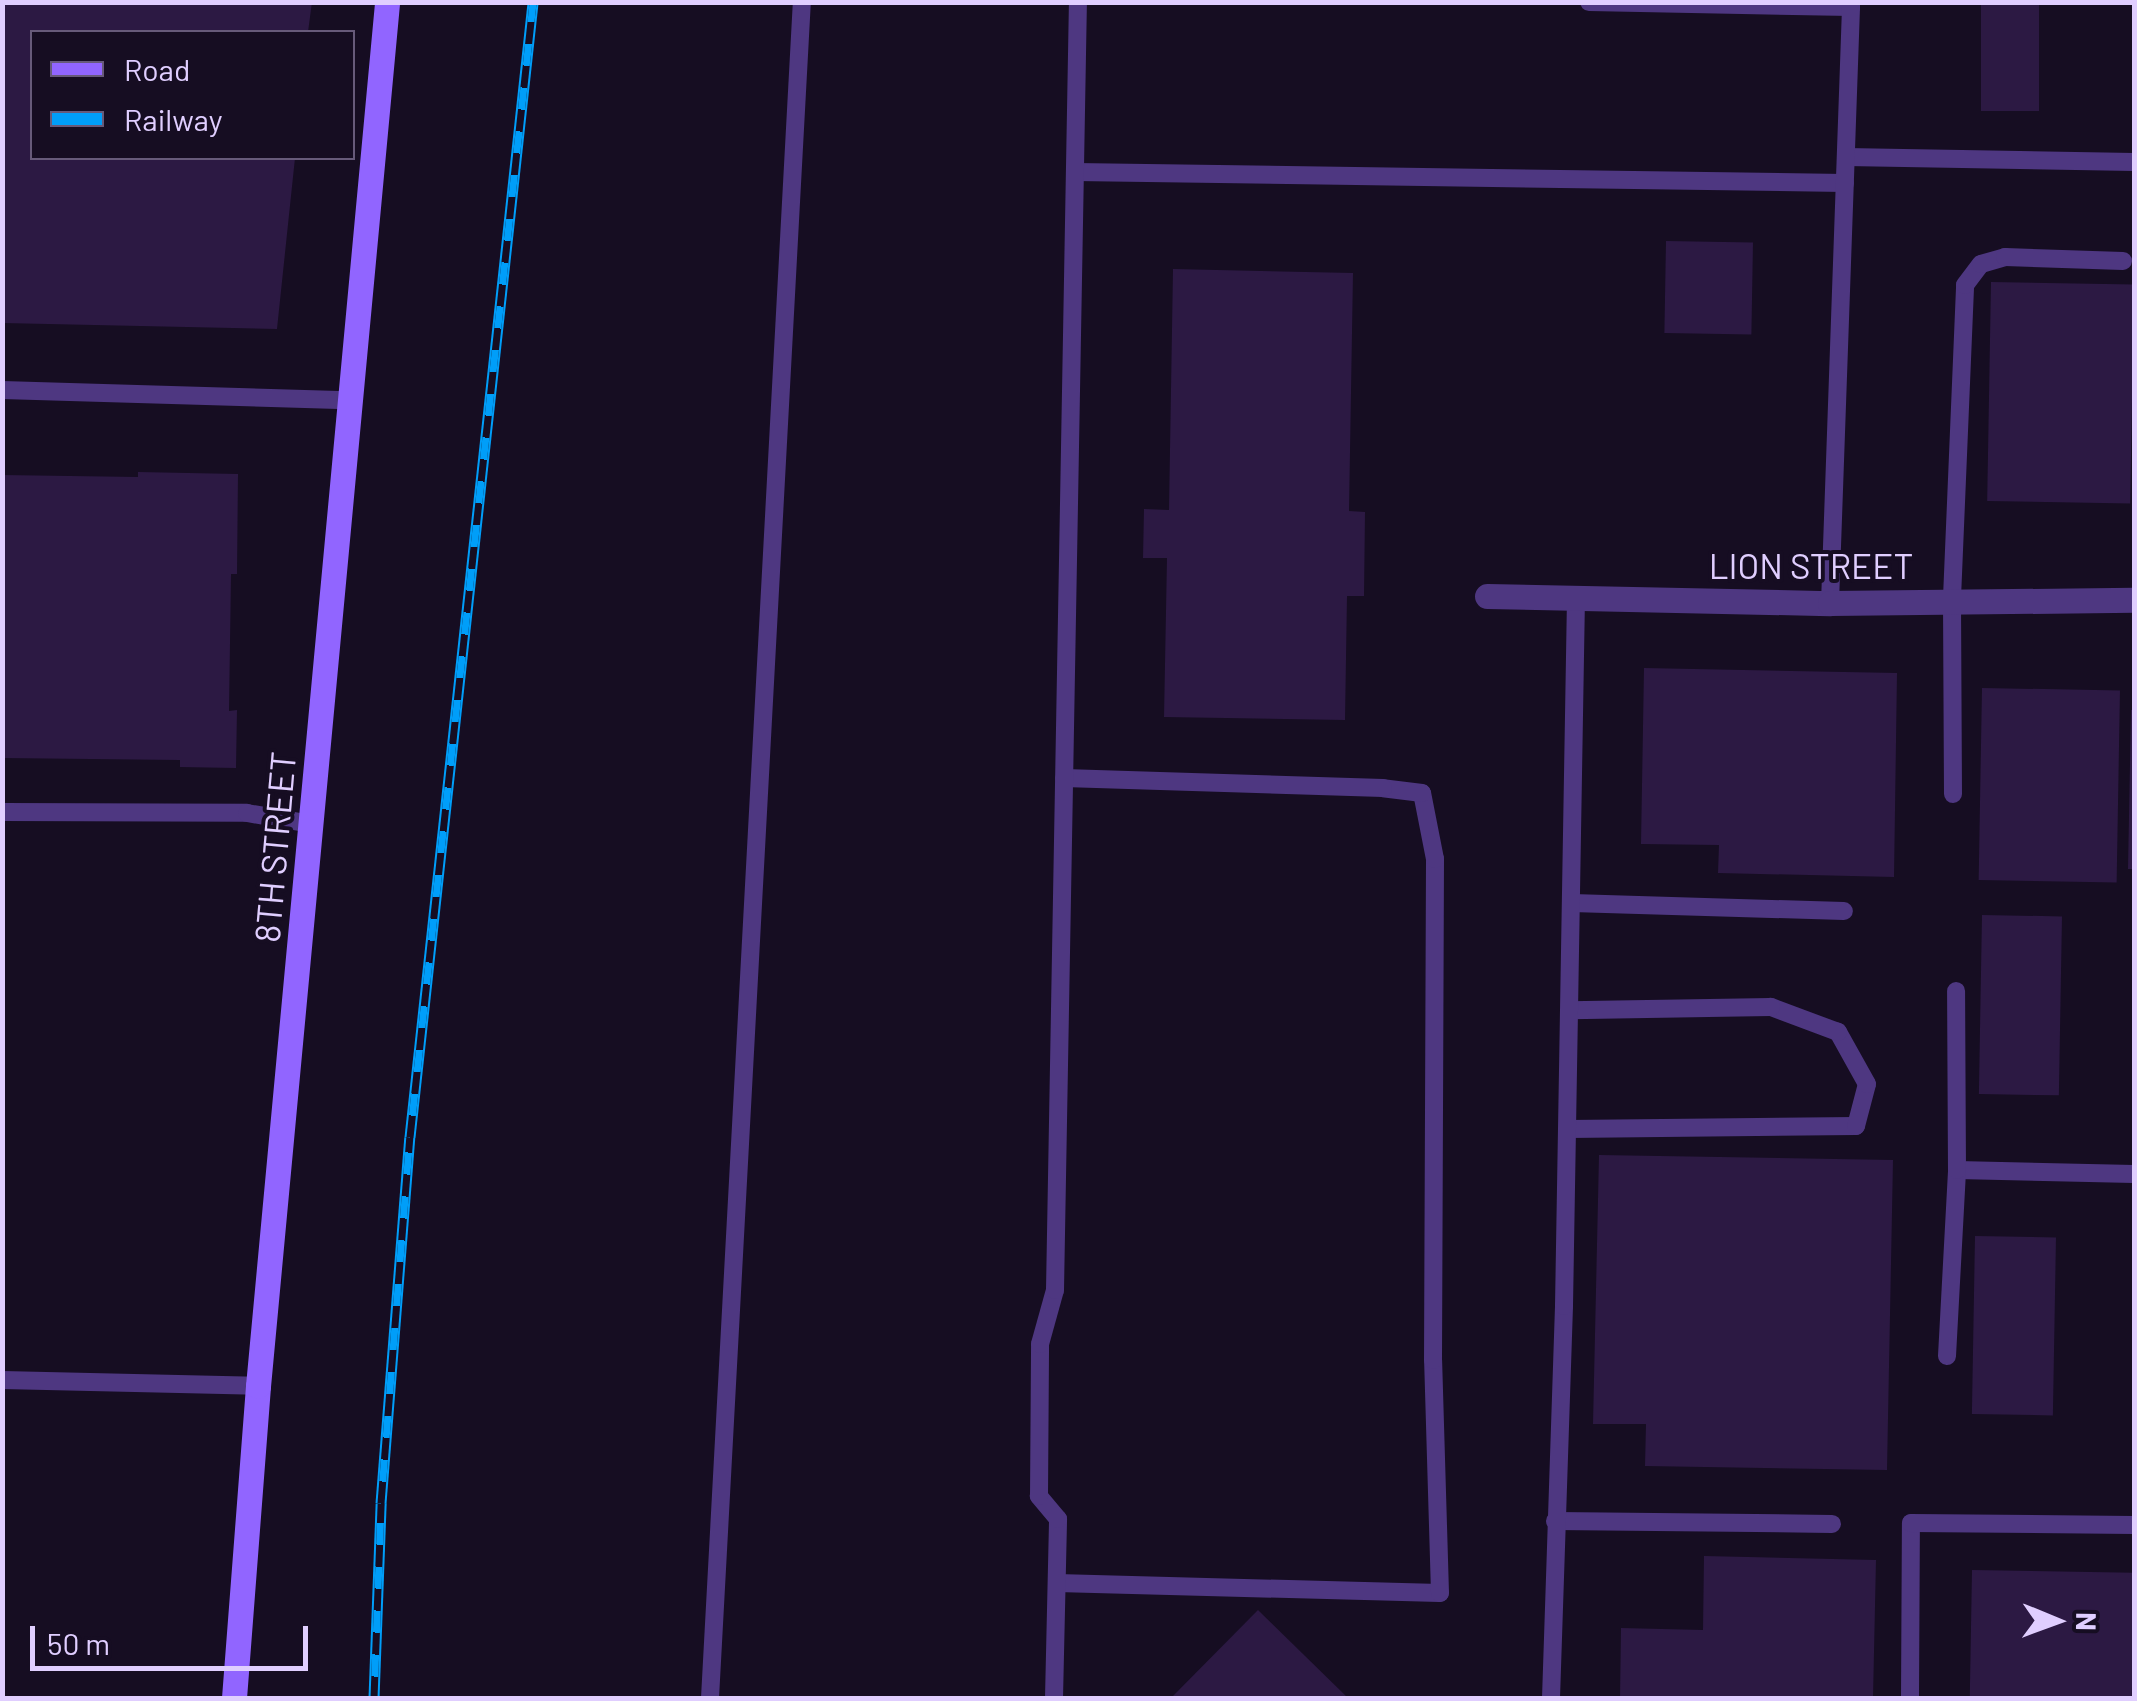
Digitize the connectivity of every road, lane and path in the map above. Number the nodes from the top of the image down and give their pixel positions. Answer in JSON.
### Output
{"nodes":[{"id":1,"x":387,"y":2,"type":"edge"},
{"id":2,"x":802,"y":2,"type":"edge"},
{"id":3,"x":1078,"y":2,"type":"edge"},
{"id":4,"x":1590,"y":2,"type":"edge"},
{"id":5,"x":1851,"y":4,"type":"edge"},
{"id":6,"x":1846,"y":157,"type":"junction"},
{"id":7,"x":2134,"y":162,"type":"edge"},
{"id":8,"x":1075,"y":172,"type":"junction"},
{"id":9,"x":1845,"y":183,"type":"junction"},
{"id":10,"x":2123,"y":261,"type":"dead end"},
{"id":11,"x":2,"y":390,"type":"edge"},
{"id":12,"x":347,"y":400,"type":"junction"},
{"id":13,"x":1487,"y":596,"type":"dead end"},
{"id":14,"x":1576,"y":598,"type":"junction"},
{"id":15,"x":1952,"y":598,"type":"junction"},
{"id":16,"x":2134,"y":600,"type":"edge"},
{"id":17,"x":1830,"y":603,"type":"junction"},
{"id":18,"x":1064,"y":778,"type":"junction"},
{"id":19,"x":1953,"y":794,"type":"dead end"},
{"id":20,"x":2,"y":812,"type":"edge"},
{"id":21,"x":312,"y":824,"type":"junction"},
{"id":22,"x":1572,"y":903,"type":"junction"},
{"id":23,"x":1844,"y":911,"type":"dead end"},
{"id":24,"x":1956,"y":991,"type":"dead end"},
{"id":25,"x":1570,"y":1010,"type":"junction"},
{"id":26,"x":1568,"y":1129,"type":"junction"},
{"id":27,"x":1956,"y":1170,"type":"junction"},
{"id":28,"x":2134,"y":1174,"type":"edge"},
{"id":29,"x":1947,"y":1356,"type":"dead end"},
{"id":30,"x":2,"y":1380,"type":"edge"},
{"id":31,"x":258,"y":1386,"type":"junction"},
{"id":32,"x":1555,"y":1521,"type":"junction"},
{"id":33,"x":1832,"y":1524,"type":"dead end"},
{"id":34,"x":2134,"y":1524,"type":"edge"},
{"id":35,"x":1057,"y":1583,"type":"junction"},
{"id":36,"x":234,"y":1698,"type":"edge"},
{"id":37,"x":710,"y":1698,"type":"edge"},
{"id":38,"x":1054,"y":1698,"type":"edge"},
{"id":39,"x":1551,"y":1698,"type":"edge"},
{"id":40,"x":1910,"y":1698,"type":"edge"}],
"edges":[{"from":1,"to":12,"type":"street","name":"8TH STREET"},
{"from":2,"to":37,"type":"lane"},
{"from":3,"to":8,"type":"lane"},
{"from":4,"to":5,"type":"lane"},
{"from":5,"to":6,"type":"lane"},
{"from":6,"to":7,"type":"lane"},
{"from":6,"to":9,"type":"lane"},
{"from":8,"to":9,"type":"lane"},
{"from":8,"to":18,"type":"lane"},
{"from":9,"to":17,"type":"lane"},
{"from":10,"to":15,"type":"lane"},
{"from":11,"to":12,"type":"lane"},
{"from":12,"to":21,"type":"street","name":"8TH STREET"},
{"from":13,"to":14,"type":"street","name":"LION STREET"},
{"from":14,"to":17,"type":"street","name":"LION STREET"},
{"from":14,"to":22,"type":"lane"},
{"from":15,"to":16,"type":"street","name":"LION STREET"},
{"from":15,"to":17,"type":"street","name":"LION STREET"},
{"from":15,"to":19,"type":"lane"},
{"from":18,"to":35,"type":"lane"},
{"from":18,"to":35,"type":"lane"},
{"from":20,"to":21,"type":"lane"},
{"from":21,"to":31,"type":"street","name":"8TH STREET"},
{"from":22,"to":23,"type":"lane"},
{"from":22,"to":25,"type":"lane"},
{"from":24,"to":27,"type":"lane"},
{"from":25,"to":26,"type":"lane"},
{"from":25,"to":26,"type":"lane"},
{"from":26,"to":32,"type":"lane"},
{"from":27,"to":28,"type":"lane"},
{"from":27,"to":29,"type":"lane"},
{"from":30,"to":31,"type":"lane"},
{"from":31,"to":36,"type":"street","name":"8TH STREET"},
{"from":32,"to":33,"type":"lane"},
{"from":32,"to":39,"type":"lane"},
{"from":34,"to":40,"type":"lane"},
{"from":35,"to":38,"type":"lane"}]}
